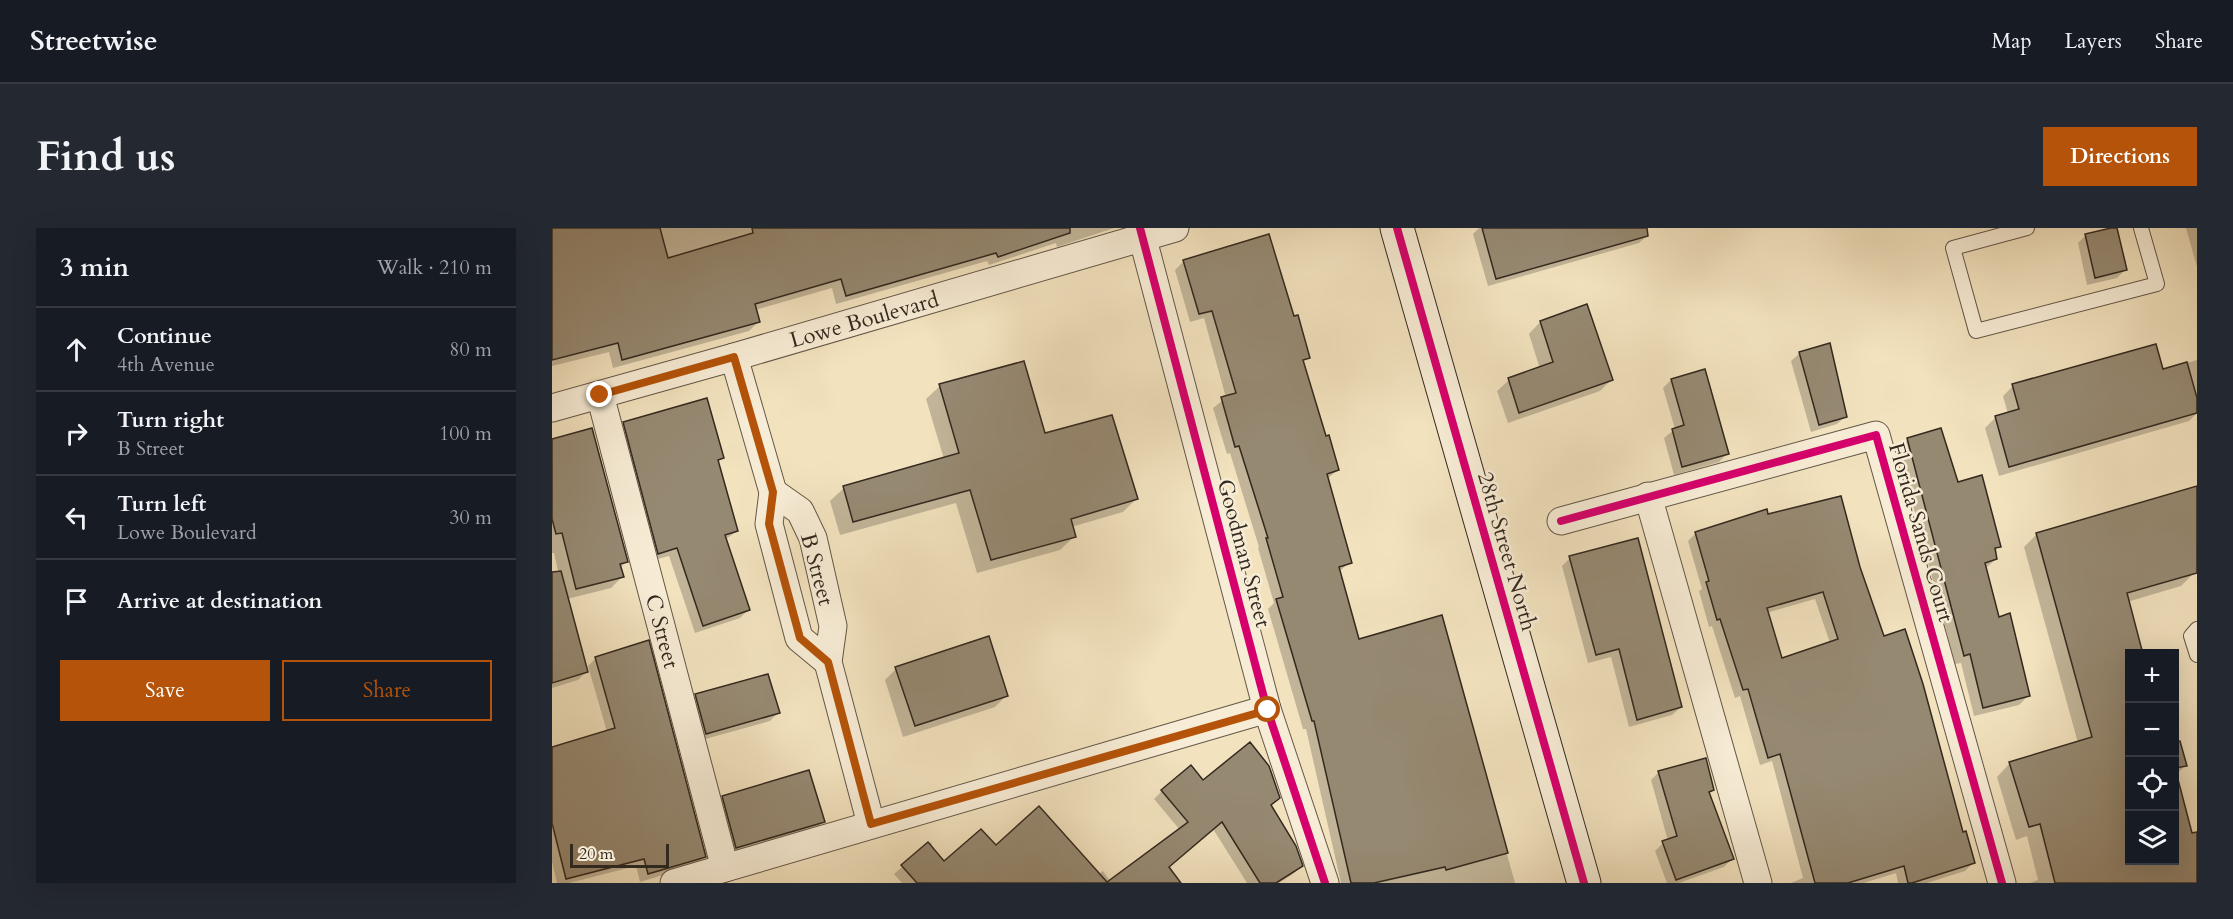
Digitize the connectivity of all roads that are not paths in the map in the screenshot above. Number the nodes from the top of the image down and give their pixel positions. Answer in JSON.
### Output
{"nodes":[{"id":1,"x":1175,"y":228,"type":"edge"},
{"id":2,"x":1397,"y":228,"type":"edge"},
{"id":3,"x":2027,"y":228,"type":"edge"},
{"id":4,"x":2141,"y":228,"type":"edge"},
{"id":5,"x":1142,"y":233,"type":"edge"},
{"id":6,"x":734,"y":357,"type":"junction"},
{"id":7,"x":600,"y":395,"type":"junction"},
{"id":8,"x":552,"y":408,"type":"edge"},
{"id":9,"x":773,"y":492,"type":"junction"},
{"id":10,"x":1648,"y":496,"type":"junction"},
{"id":11,"x":1561,"y":521,"type":"dead end"},
{"id":12,"x":2197,"y":629,"type":"edge"},
{"id":13,"x":2197,"y":655,"type":"edge"},
{"id":14,"x":828,"y":662,"type":"junction"},
{"id":15,"x":1268,"y":710,"type":"junction"},
{"id":16,"x":871,"y":824,"type":"junction"},
{"id":17,"x":725,"y":868,"type":"junction"},
{"id":18,"x":674,"y":883,"type":"edge"},
{"id":19,"x":1325,"y":883,"type":"edge"},
{"id":20,"x":1584,"y":883,"type":"edge"},
{"id":21,"x":1758,"y":883,"type":"edge"},
{"id":22,"x":2002,"y":883,"type":"edge"}],
"edges":[{"from":1,"to":5,"type":"street","name":"Lowe Boulevard"},
{"from":2,"to":20,"type":"street","name":"28th Street North"},
{"from":3,"to":4,"type":"lane"},
{"from":5,"to":6,"type":"street","name":"Lowe Boulevard"},
{"from":5,"to":15,"type":"street","name":"Goodman Street"},
{"from":6,"to":7,"type":"street","name":"Lowe Boulevard"},
{"from":6,"to":9,"type":"street","name":"B Street"},
{"from":7,"to":8,"type":"street","name":"Lowe Boulevard"},
{"from":7,"to":17,"type":"street","name":"C Street"},
{"from":9,"to":14,"type":"street","name":"B Street"},
{"from":9,"to":14,"type":"street","name":"B Street"},
{"from":10,"to":11,"type":"street","name":"Florida Sands Court"},
{"from":10,"to":21,"type":"street"},
{"from":10,"to":22,"type":"street","name":"Florida Sands Court"},
{"from":12,"to":13,"type":"lane"},
{"from":14,"to":16,"type":"street","name":"B Street"},
{"from":15,"to":16,"type":"street"},
{"from":15,"to":19,"type":"street","name":"Goodman Street"},
{"from":16,"to":17,"type":"street"},
{"from":17,"to":18,"type":"street"}]}
